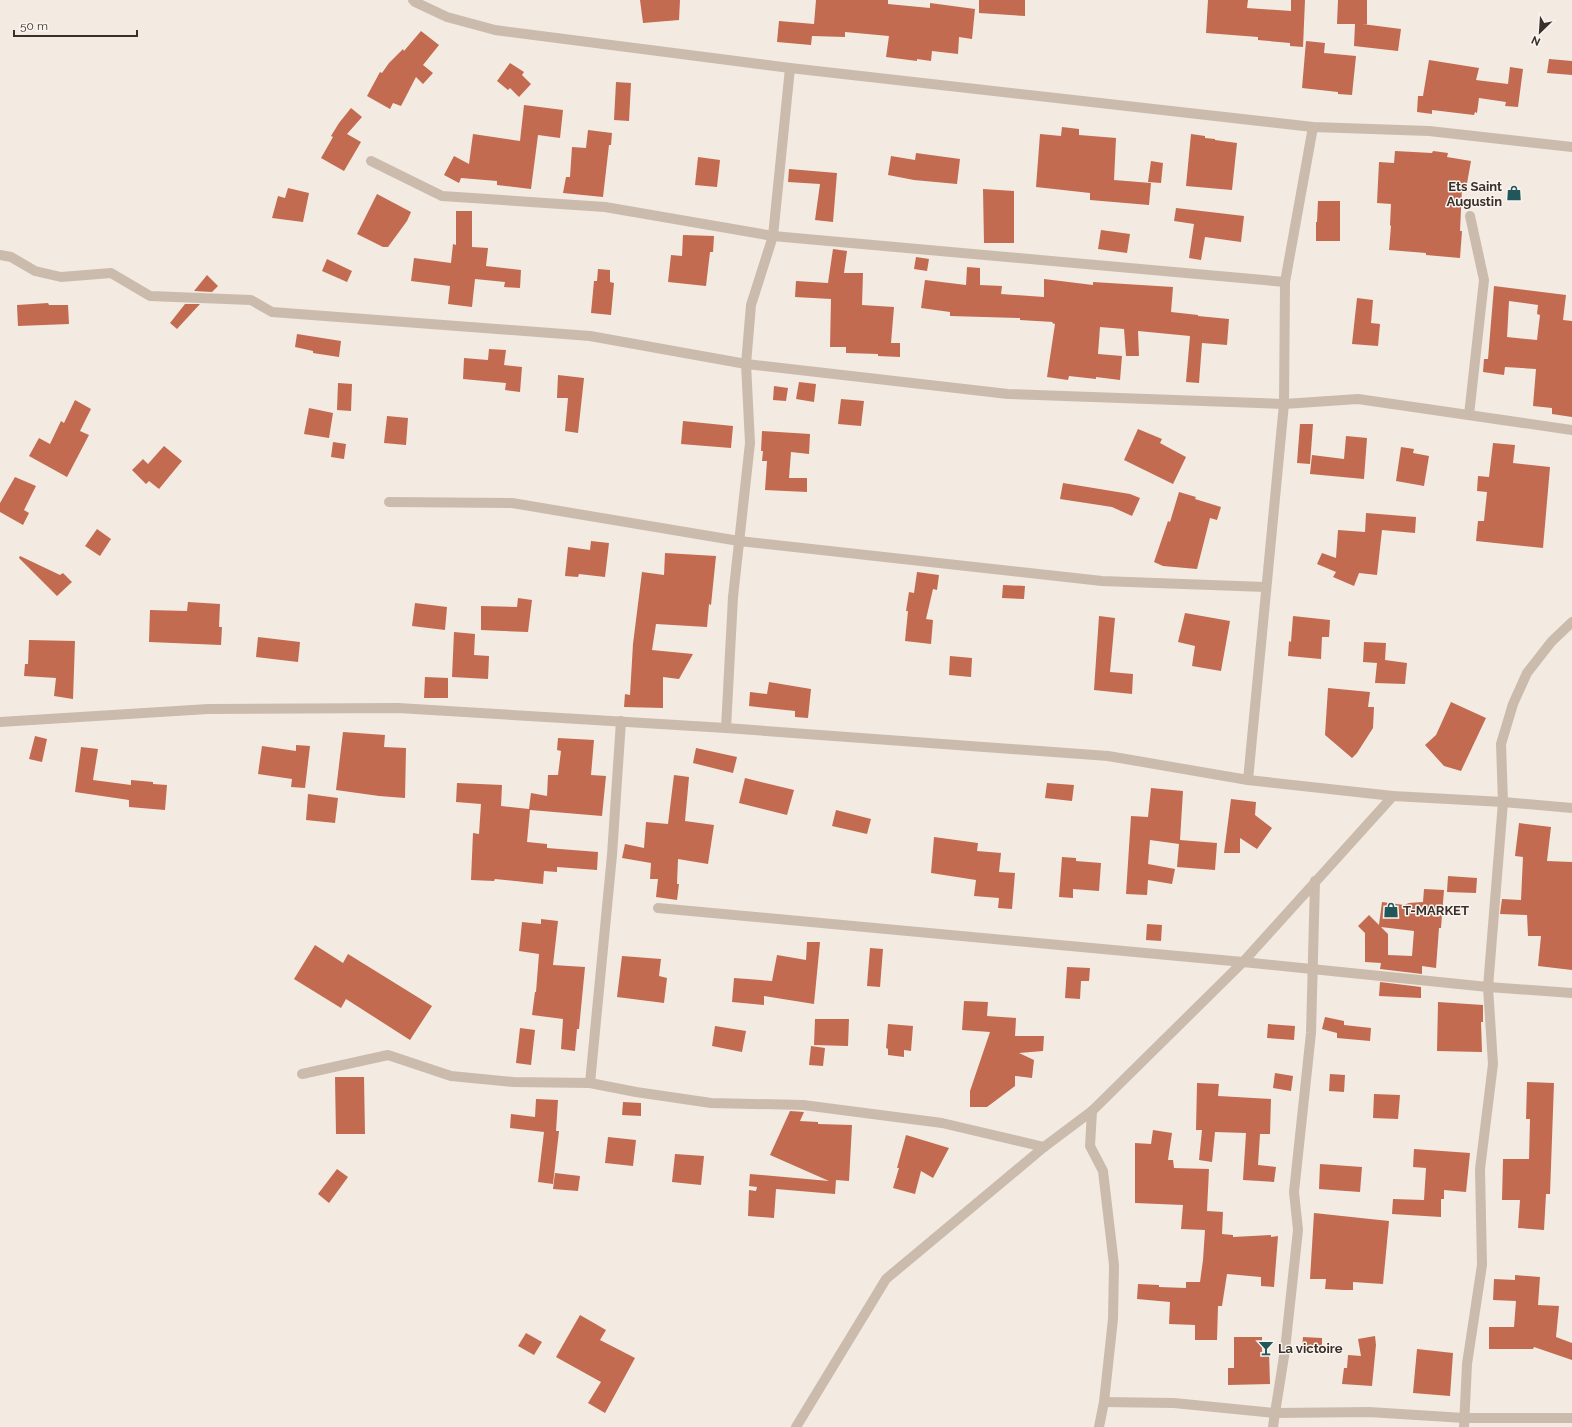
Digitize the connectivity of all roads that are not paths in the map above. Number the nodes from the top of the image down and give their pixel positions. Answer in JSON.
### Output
{"nodes":[{"id":1,"x":413,"y":0,"type":"edge"},
{"id":2,"x":790,"y":68,"type":"junction"},
{"id":3,"x":1313,"y":127,"type":"junction"},
{"id":4,"x":1572,"y":147,"type":"edge"},
{"id":5,"x":371,"y":161,"type":"dead end"},
{"id":6,"x":1470,"y":216,"type":"dead end"},
{"id":7,"x":773,"y":236,"type":"junction"},
{"id":8,"x":0,"y":255,"type":"edge"},
{"id":9,"x":1285,"y":282,"type":"junction"},
{"id":10,"x":746,"y":364,"type":"junction"},
{"id":11,"x":1284,"y":404,"type":"junction"},
{"id":12,"x":1469,"y":415,"type":"junction"},
{"id":13,"x":1572,"y":430,"type":"edge"},
{"id":14,"x":389,"y":502,"type":"dead end"},
{"id":15,"x":739,"y":541,"type":"junction"},
{"id":16,"x":1265,"y":587,"type":"junction"},
{"id":17,"x":1572,"y":622,"type":"edge"},
{"id":18,"x":621,"y":721,"type":"junction"},
{"id":19,"x":0,"y":722,"type":"edge"},
{"id":20,"x":726,"y":728,"type":"junction"},
{"id":21,"x":1248,"y":780,"type":"junction"},
{"id":22,"x":1393,"y":796,"type":"junction"},
{"id":23,"x":1503,"y":802,"type":"junction"},
{"id":24,"x":1572,"y":808,"type":"edge"},
{"id":25,"x":1315,"y":881,"type":"junction"},
{"id":26,"x":658,"y":908,"type":"dead end"},
{"id":27,"x":1243,"y":962,"type":"junction"},
{"id":28,"x":1312,"y":970,"type":"junction"},
{"id":29,"x":1488,"y":987,"type":"junction"},
{"id":30,"x":1572,"y":993,"type":"edge"},
{"id":31,"x":302,"y":1074,"type":"dead end"},
{"id":32,"x":590,"y":1082,"type":"junction"},
{"id":33,"x":1092,"y":1111,"type":"junction"},
{"id":34,"x":1044,"y":1147,"type":"junction"},
{"id":35,"x":1104,"y":1402,"type":"junction"},
{"id":36,"x":1275,"y":1413,"type":"junction"},
{"id":37,"x":1572,"y":1418,"type":"edge"},
{"id":38,"x":1464,"y":1422,"type":"edge"},
{"id":39,"x":796,"y":1427,"type":"edge"},
{"id":40,"x":1099,"y":1427,"type":"edge"},
{"id":41,"x":1273,"y":1427,"type":"edge"}],
"edges":[{"from":1,"to":2,"type":"street"},
{"from":2,"to":3,"type":"street"},
{"from":2,"to":7,"type":"street"},
{"from":3,"to":4,"type":"street"},
{"from":3,"to":9,"type":"street"},
{"from":5,"to":7,"type":"street"},
{"from":6,"to":12,"type":"street"},
{"from":7,"to":9,"type":"street"},
{"from":7,"to":10,"type":"street"},
{"from":8,"to":10,"type":"street"},
{"from":9,"to":11,"type":"street"},
{"from":10,"to":11,"type":"street"},
{"from":10,"to":15,"type":"street"},
{"from":11,"to":12,"type":"street"},
{"from":11,"to":16,"type":"street"},
{"from":12,"to":13,"type":"street"},
{"from":14,"to":15,"type":"street"},
{"from":15,"to":16,"type":"street"},
{"from":15,"to":20,"type":"street"},
{"from":16,"to":21,"type":"street"},
{"from":17,"to":23,"type":"street"},
{"from":18,"to":19,"type":"street"},
{"from":18,"to":20,"type":"street"},
{"from":18,"to":32,"type":"street"},
{"from":20,"to":21,"type":"street"},
{"from":21,"to":22,"type":"street"},
{"from":22,"to":23,"type":"street"},
{"from":22,"to":25,"type":"street"},
{"from":23,"to":24,"type":"street"},
{"from":23,"to":29,"type":"street"},
{"from":25,"to":27,"type":"street"},
{"from":25,"to":28,"type":"street"},
{"from":26,"to":27,"type":"street"},
{"from":27,"to":28,"type":"street"},
{"from":27,"to":33,"type":"street"},
{"from":28,"to":29,"type":"street"},
{"from":28,"to":36,"type":"street"},
{"from":29,"to":30,"type":"street"},
{"from":29,"to":38,"type":"street"},
{"from":31,"to":32,"type":"street"},
{"from":32,"to":34,"type":"street"},
{"from":33,"to":34,"type":"street"},
{"from":33,"to":35,"type":"street"},
{"from":34,"to":39,"type":"street"},
{"from":35,"to":36,"type":"street"},
{"from":35,"to":40,"type":"street"},
{"from":36,"to":38,"type":"street"},
{"from":36,"to":41,"type":"street"},
{"from":37,"to":38,"type":"street"}]}
